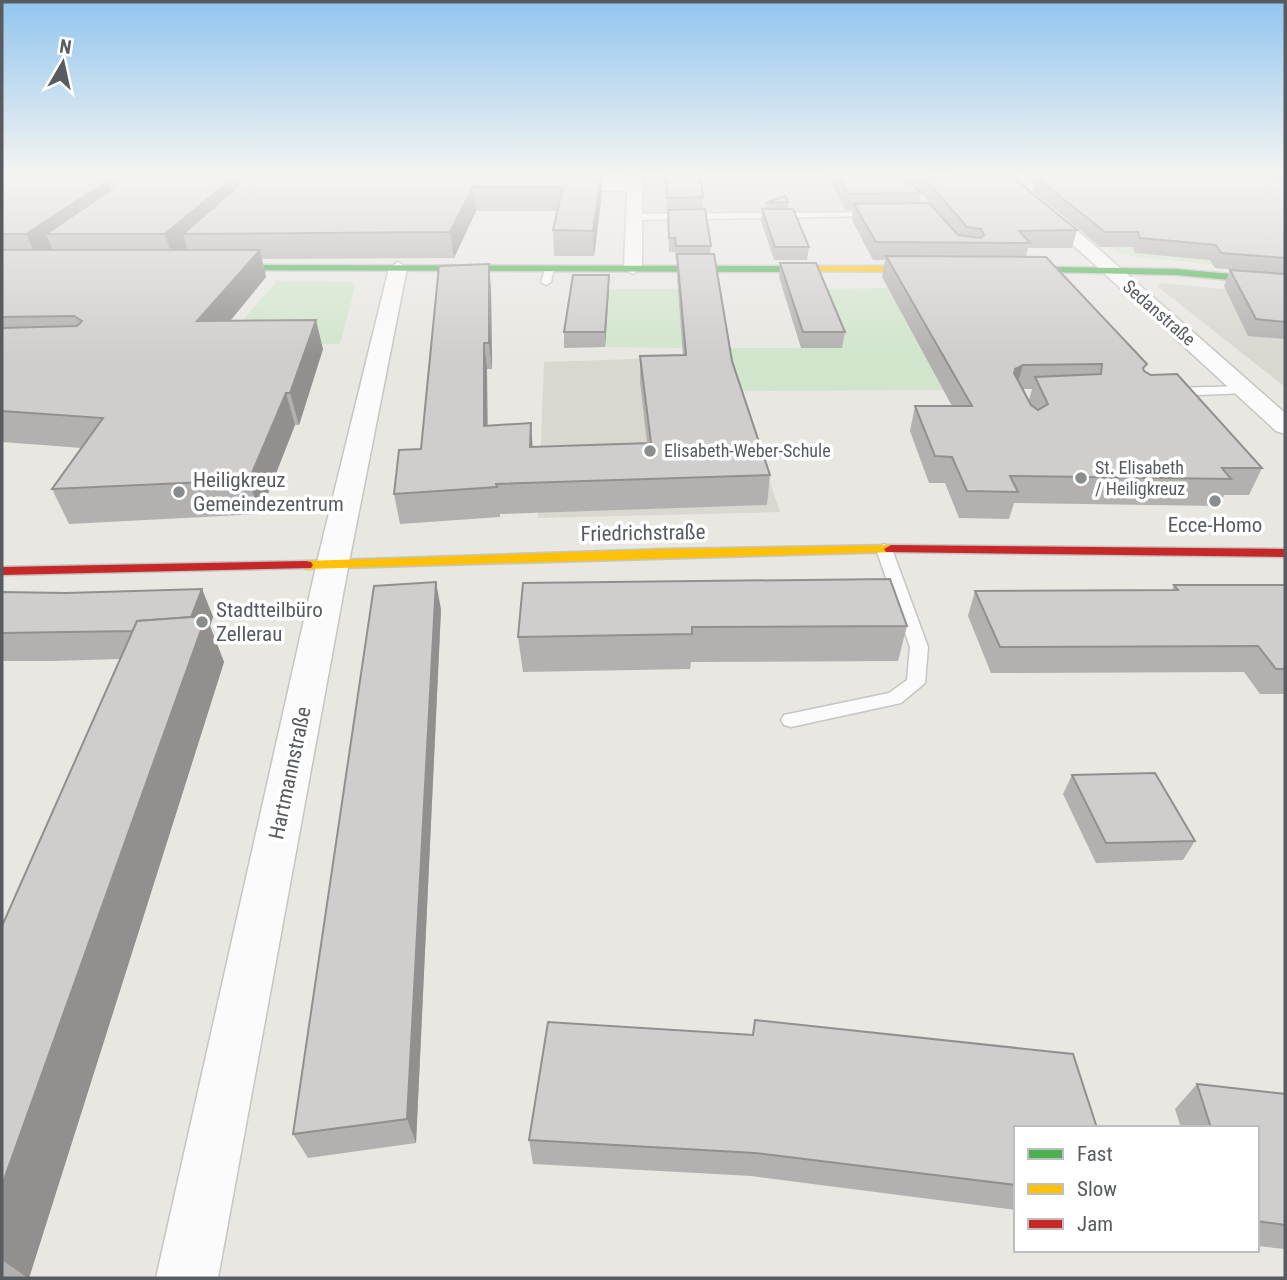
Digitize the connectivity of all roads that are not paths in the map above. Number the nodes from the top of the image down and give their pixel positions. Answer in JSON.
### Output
{"nodes":[{"id":1,"x":634,"y":235,"type":"edge"},
{"id":2,"x":1069,"y":235,"type":"edge"},
{"id":3,"x":200,"y":268,"type":"edge"},
{"id":4,"x":398,"y":268,"type":"junction"},
{"id":5,"x":633,"y":268,"type":"junction"},
{"id":6,"x":951,"y":269,"type":"edge"},
{"id":7,"x":988,"y":269,"type":"edge"},
{"id":8,"x":1108,"y":269,"type":"junction"},
{"id":9,"x":1285,"y":282,"type":"edge"},
{"id":10,"x":1245,"y":390,"type":"junction"},
{"id":11,"x":1155,"y":392,"type":"edge"},
{"id":12,"x":1285,"y":426,"type":"edge"},
{"id":13,"x":884,"y":548,"type":"junction"},
{"id":14,"x":1285,"y":553,"type":"edge"},
{"id":15,"x":333,"y":562,"type":"junction"},
{"id":16,"x":2,"y":571,"type":"edge"},
{"id":17,"x":791,"y":720,"type":"dead end"},
{"id":18,"x":187,"y":1278,"type":"edge"}],
"edges":[{"from":1,"to":5,"type":"street"},
{"from":2,"to":8,"type":"street","name":"Sedanstraße"},
{"from":3,"to":4,"type":"street"},
{"from":4,"to":5,"type":"street"},
{"from":4,"to":15,"type":"street","name":"Hartmannstraße"},
{"from":5,"to":6,"type":"street"},
{"from":7,"to":8,"type":"street"},
{"from":8,"to":9,"type":"street"},
{"from":8,"to":10,"type":"street","name":"Sedanstraße"},
{"from":10,"to":11,"type":"lane"},
{"from":10,"to":12,"type":"street","name":"Sedanstraße"},
{"from":13,"to":14,"type":"street","name":"Friedrichstraße"},
{"from":13,"to":15,"type":"street","name":"Friedrichstraße"},
{"from":13,"to":17,"type":"lane"},
{"from":15,"to":16,"type":"street","name":"Friedrichstraße"},
{"from":15,"to":18,"type":"street","name":"Hartmannstraße"}]}
